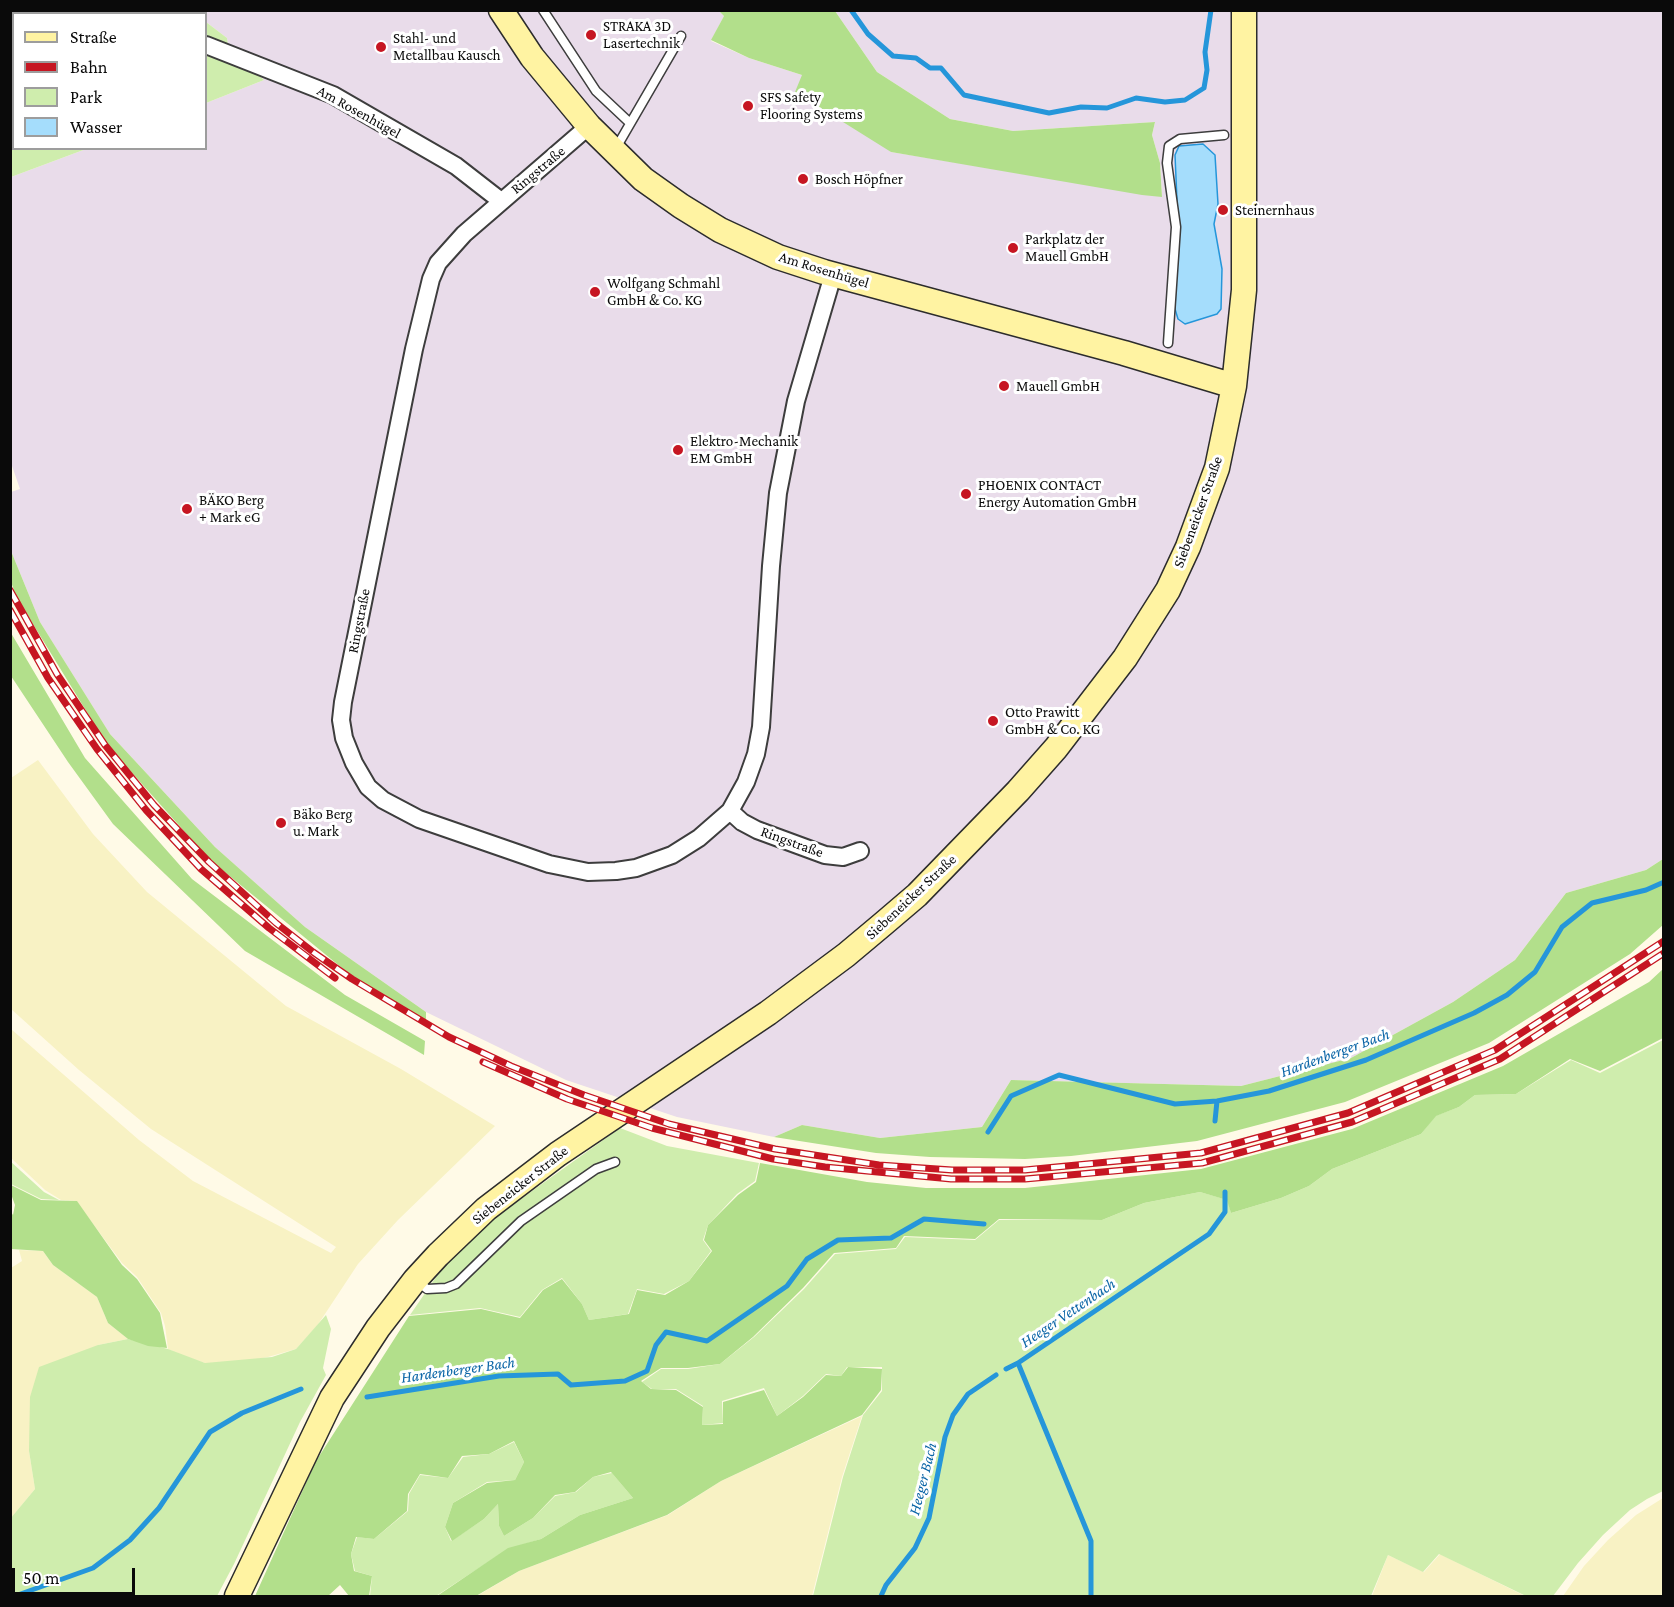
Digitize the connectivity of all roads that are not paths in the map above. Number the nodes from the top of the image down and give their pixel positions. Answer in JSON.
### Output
{"nodes":[{"id":1,"x":501,"y":10,"type":"edge"},
{"id":2,"x":543,"y":10,"type":"edge"},
{"id":3,"x":1244,"y":10,"type":"edge"},
{"id":4,"x":681,"y":36,"type":"dead end"},
{"id":5,"x":207,"y":45,"type":"edge"},
{"id":6,"x":630,"y":123,"type":"junction"},
{"id":7,"x":589,"y":126,"type":"junction"},
{"id":8,"x":1224,"y":135,"type":"dead end"},
{"id":9,"x":614,"y":151,"type":"junction"},
{"id":10,"x":501,"y":201,"type":"junction"},
{"id":11,"x":833,"y":275,"type":"junction"},
{"id":12,"x":1168,"y":343,"type":"dead end"},
{"id":13,"x":1234,"y":386,"type":"junction"},
{"id":14,"x":730,"y":811,"type":"junction"},
{"id":15,"x":860,"y":851,"type":"dead end"},
{"id":16,"x":615,"y":1162,"type":"dead end"},
{"id":17,"x":415,"y":1280,"type":"junction"},
{"id":18,"x":237,"y":1596,"type":"edge"}],
"edges":[{"from":1,"to":7,"type":"main road","name":"Am Rosenhügel"},
{"from":2,"to":6,"type":"lane"},
{"from":3,"to":13,"type":"main road","name":"Siebeneicker Straße"},
{"from":4,"to":6,"type":"lane"},
{"from":5,"to":10,"type":"street","name":"Am Rosenhügel"},
{"from":6,"to":9,"type":"lane"},
{"from":7,"to":9,"type":"main road","name":"Am Rosenhügel"},
{"from":7,"to":10,"type":"street","name":"Ringstraße"},
{"from":8,"to":12,"type":"lane"},
{"from":9,"to":11,"type":"main road","name":"Am Rosenhügel"},
{"from":10,"to":14,"type":"street","name":"Ringstraße"},
{"from":11,"to":13,"type":"main road","name":"Am Rosenhügel"},
{"from":11,"to":14,"type":"street","name":"Ringstraße"},
{"from":13,"to":17,"type":"main road","name":"Siebeneicker Straße"},
{"from":14,"to":15,"type":"street","name":"Ringstraße"},
{"from":16,"to":17,"type":"lane"},
{"from":17,"to":18,"type":"main road","name":"Siebeneicker Straße"}]}
